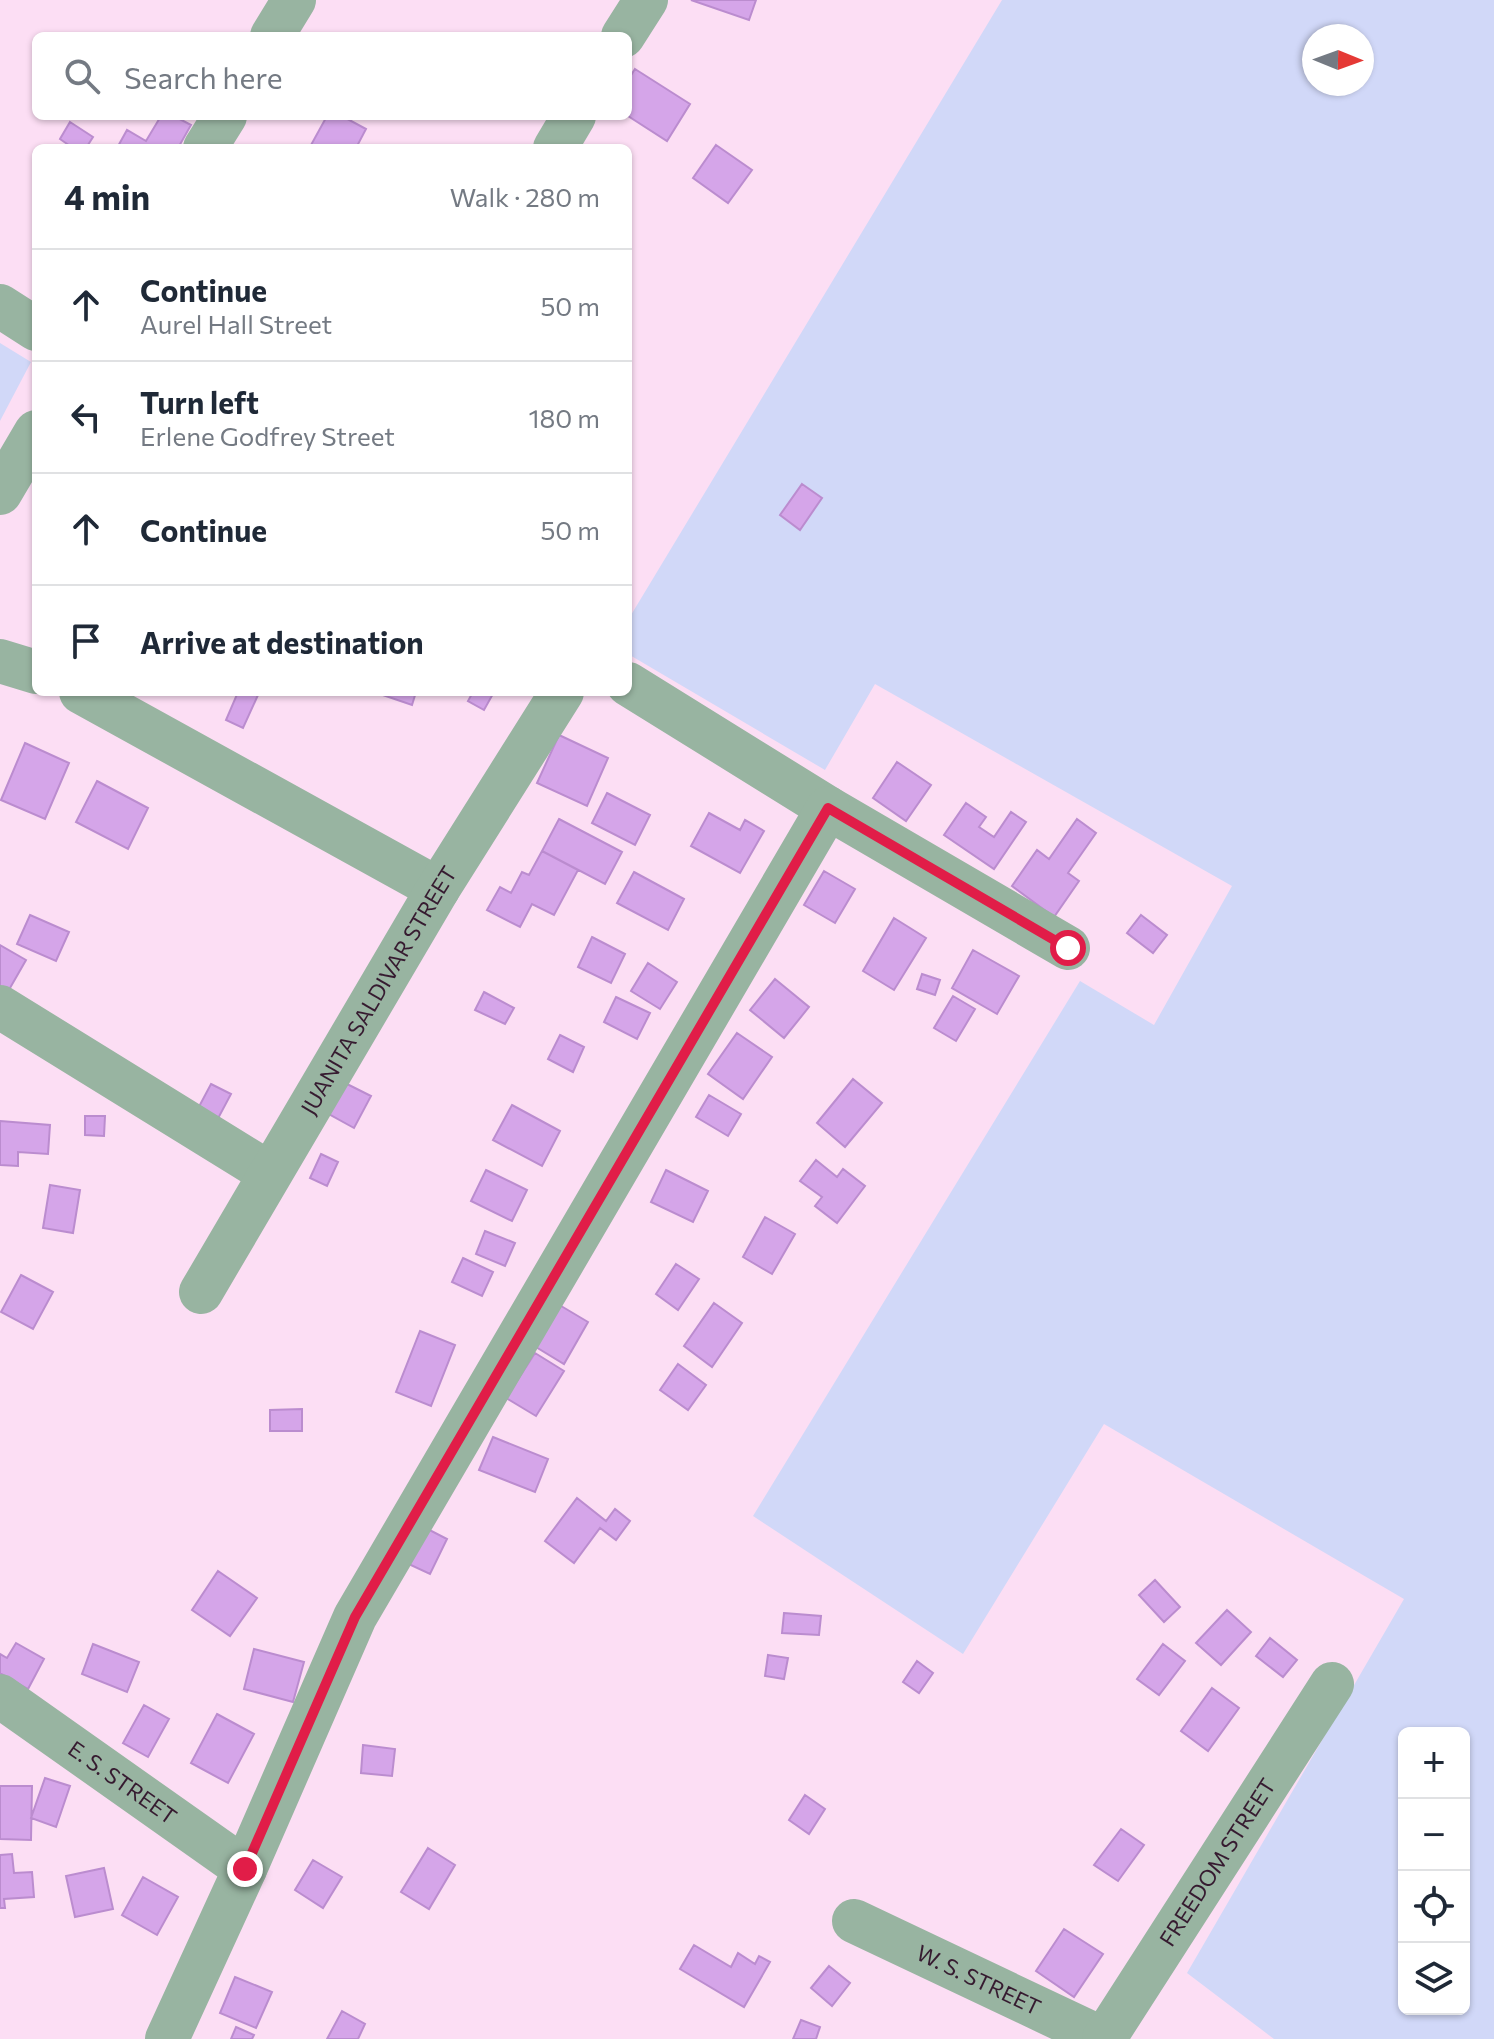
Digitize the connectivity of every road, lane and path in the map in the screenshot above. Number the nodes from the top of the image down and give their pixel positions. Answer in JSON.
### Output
{"nodes":[{"id":1,"x":294,"y":0,"type":"edge"},
{"id":2,"x":646,"y":0,"type":"edge"},
{"id":3,"x":274,"y":32,"type":"edge"},
{"id":4,"x":626,"y":32,"type":"edge"},
{"id":5,"x":222,"y":120,"type":"edge"},
{"id":6,"x":572,"y":120,"type":"edge"},
{"id":7,"x":208,"y":144,"type":"edge"},
{"id":8,"x":557,"y":144,"type":"edge"},
{"id":9,"x":0,"y":306,"type":"edge"},
{"id":10,"x":32,"y":326,"type":"edge"},
{"id":11,"x":32,"y":439,"type":"edge"},
{"id":12,"x":0,"y":493,"type":"edge"},
{"id":13,"x":0,"y":661,"type":"edge"},
{"id":14,"x":32,"y":671,"type":"edge"},
{"id":15,"x":632,"y":686,"type":"edge"},
{"id":16,"x":88,"y":696,"type":"edge"},
{"id":17,"x":559,"y":696,"type":"edge"},
{"id":18,"x":828,"y":808,"type":"junction"},
{"id":19,"x":438,"y":889,"type":"junction"},
{"id":20,"x":1068,"y":948,"type":"dead end"},
{"id":21,"x":0,"y":1007,"type":"edge"},
{"id":22,"x":269,"y":1173,"type":"junction"},
{"id":23,"x":201,"y":1292,"type":"dead end"},
{"id":24,"x":1332,"y":1684,"type":"dead end"},
{"id":25,"x":0,"y":1696,"type":"edge"},
{"id":26,"x":245,"y":1869,"type":"junction"},
{"id":27,"x":854,"y":1921,"type":"dead end"},
{"id":28,"x":167,"y":2039,"type":"edge"},
{"id":29,"x":1104,"y":2039,"type":"edge"}],
"edges":[{"from":1,"to":3,"type":"street"},
{"from":2,"to":4,"type":"street"},
{"from":5,"to":7,"type":"street"},
{"from":6,"to":8,"type":"street"},
{"from":9,"to":10,"type":"street"},
{"from":11,"to":12,"type":"street"},
{"from":13,"to":14,"type":"street"},
{"from":15,"to":18,"type":"street"},
{"from":16,"to":19,"type":"street"},
{"from":17,"to":19,"type":"street","name":"JUANITA SALDIVAR STREET"},
{"from":18,"to":20,"type":"street"},
{"from":18,"to":26,"type":"street"},
{"from":19,"to":22,"type":"street","name":"JUANITA SALDIVAR STREET"},
{"from":21,"to":22,"type":"street"},
{"from":22,"to":23,"type":"street","name":"JUANITA SALDIVAR STREET"},
{"from":24,"to":29,"type":"street","name":"FREEDOM STREET"},
{"from":25,"to":26,"type":"street","name":"E. S. STREET"},
{"from":26,"to":28,"type":"street"},
{"from":27,"to":29,"type":"street","name":"W. S. STREET"}]}
